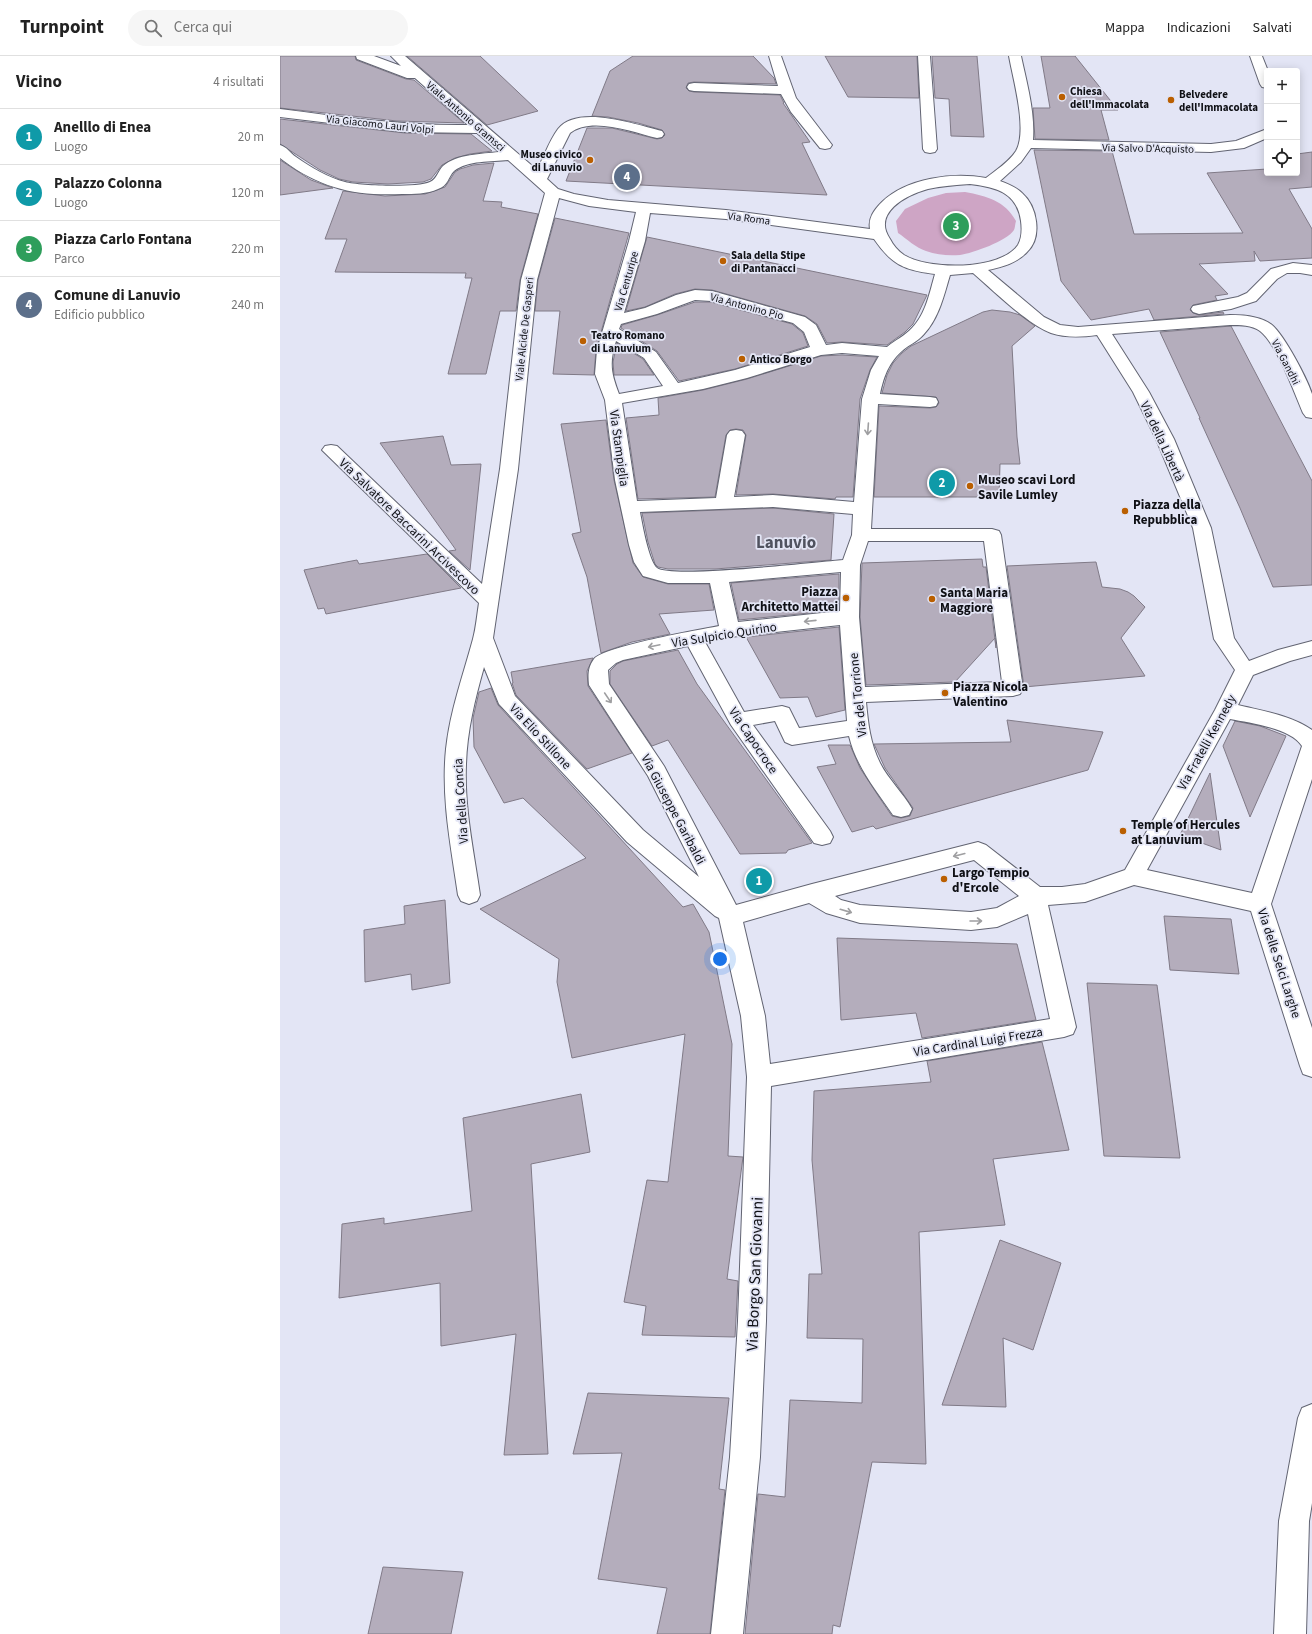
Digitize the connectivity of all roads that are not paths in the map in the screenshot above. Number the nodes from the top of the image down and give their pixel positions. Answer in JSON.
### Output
{"nodes":[{"id":1,"x":362,"y":56,"type":"edge"},
{"id":2,"x":397,"y":56,"type":"edge"},
{"id":3,"x":774,"y":56,"type":"edge"},
{"id":4,"x":924,"y":56,"type":"edge"},
{"id":5,"x":1015,"y":56,"type":"edge"},
{"id":6,"x":1256,"y":56,"type":"edge"},
{"id":7,"x":1264,"y":76,"type":"edge"},
{"id":8,"x":422,"y":79,"type":"junction"},
{"id":9,"x":694,"y":87,"type":"dead end"},
{"id":10,"x":785,"y":90,"type":"junction"},
{"id":11,"x":280,"y":113,"type":"edge"},
{"id":12,"x":480,"y":129,"type":"junction"},
{"id":13,"x":657,"y":134,"type":"dead end"},
{"id":14,"x":1264,"y":135,"type":"edge"},
{"id":15,"x":1026,"y":144,"type":"junction"},
{"id":16,"x":825,"y":145,"type":"dead end"},
{"id":17,"x":280,"y":149,"type":"edge"},
{"id":18,"x":930,"y":149,"type":"dead end"},
{"id":19,"x":511,"y":155,"type":"junction"},
{"id":20,"x":539,"y":180,"type":"junction"},
{"id":21,"x":990,"y":182,"type":"junction"},
{"id":22,"x":553,"y":192,"type":"junction"},
{"id":23,"x":644,"y":207,"type":"junction"},
{"id":24,"x":880,"y":235,"type":"junction"},
{"id":25,"x":976,"y":268,"type":"junction"},
{"id":26,"x":944,"y":269,"type":"junction"},
{"id":27,"x":1312,"y":270,"type":"edge"},
{"id":28,"x":612,"y":326,"type":"junction"},
{"id":29,"x":1154,"y":327,"type":"junction"},
{"id":30,"x":1102,"y":331,"type":"junction"},
{"id":31,"x":819,"y":350,"type":"junction"},
{"id":32,"x":890,"y":352,"type":"junction"},
{"id":33,"x":673,"y":389,"type":"junction"},
{"id":34,"x":870,"y":399,"type":"junction"},
{"id":35,"x":613,"y":400,"type":"junction"},
{"id":36,"x":930,"y":402,"type":"dead end"},
{"id":37,"x":1312,"y":413,"type":"edge"},
{"id":38,"x":736,"y":435,"type":"dead end"},
{"id":39,"x":331,"y":450,"type":"dead end"},
{"id":40,"x":724,"y":504,"type":"junction"},
{"id":41,"x":629,"y":507,"type":"junction"},
{"id":42,"x":862,"y":509,"type":"junction"},
{"id":43,"x":861,"y":535,"type":"junction"},
{"id":44,"x":851,"y":565,"type":"junction"},
{"id":45,"x":718,"y":577,"type":"junction"},
{"id":46,"x":489,"y":602,"type":"junction"},
{"id":47,"x":849,"y":617,"type":"junction"},
{"id":48,"x":730,"y":630,"type":"junction"},
{"id":49,"x":483,"y":638,"type":"junction"},
{"id":50,"x":693,"y":638,"type":"junction"},
{"id":51,"x":1312,"y":648,"type":"edge"},
{"id":52,"x":602,"y":663,"type":"joint"},
{"id":53,"x":1245,"y":670,"type":"junction"},
{"id":54,"x":856,"y":695,"type":"junction"},
{"id":55,"x":1225,"y":710,"type":"junction"},
{"id":56,"x":738,"y":720,"type":"junction"},
{"id":57,"x":858,"y":727,"type":"junction"},
{"id":58,"x":1312,"y":746,"type":"edge"},
{"id":59,"x":901,"y":809,"type":"dead end"},
{"id":60,"x":822,"y":837,"type":"dead end"},
{"id":61,"x":1133,"y":876,"type":"junction"},
{"id":62,"x":812,"y":893,"type":"junction"},
{"id":63,"x":469,"y":895,"type":"dead end"},
{"id":64,"x":1035,"y":896,"type":"junction"},
{"id":65,"x":1260,"y":904,"type":"junction"},
{"id":66,"x":730,"y":916,"type":"junction"},
{"id":67,"x":1312,"y":1066,"type":"edge"},
{"id":68,"x":759,"y":1077,"type":"junction"},
{"id":69,"x":1312,"y":1418,"type":"edge"},
{"id":70,"x":1308,"y":1458,"type":"edge"},
{"id":71,"x":727,"y":1634,"type":"edge"},
{"id":72,"x":1290,"y":1634,"type":"edge"}],
"edges":[{"from":1,"to":8,"type":"street"},
{"from":2,"to":8,"type":"street","name":"Viale Antonio Gramsci"},
{"from":3,"to":10,"type":"street"},
{"from":4,"to":18,"type":"street"},
{"from":5,"to":15,"type":"street"},
{"from":6,"to":7,"type":"street"},
{"from":8,"to":12,"type":"street","name":"Viale Antonio Gramsci"},
{"from":9,"to":10,"type":"street"},
{"from":10,"to":16,"type":"street"},
{"from":11,"to":12,"type":"street","name":"Via Giacomo Lauri Volpi"},
{"from":12,"to":19,"type":"street","name":"Viale Antonio Gramsci"},
{"from":13,"to":20,"type":"street"},
{"from":14,"to":15,"type":"street","name":"Via Salvo D'Acquisto"},
{"from":15,"to":21,"type":"street"},
{"from":17,"to":19,"type":"street"},
{"from":19,"to":20,"type":"street","name":"Viale Antonio Gramsci"},
{"from":20,"to":22,"type":"street","name":"Viale Antonio Gramsci"},
{"from":21,"to":24,"type":"street"},
{"from":21,"to":25,"type":"street"},
{"from":22,"to":23,"type":"street","name":"Via Roma"},
{"from":22,"to":46,"type":"street","name":"Viale Alcide De Gasperi"},
{"from":23,"to":24,"type":"street","name":"Via Roma"},
{"from":23,"to":28,"type":"street","name":"Via Centuripe"},
{"from":24,"to":26,"type":"street"},
{"from":25,"to":26,"type":"street"},
{"from":25,"to":30,"type":"street","name":"Via Gandhi"},
{"from":26,"to":32,"type":"street"},
{"from":27,"to":29,"type":"street","name":"Via Gandhi"},
{"from":28,"to":31,"type":"street","name":"Via Antonino Pio"},
{"from":28,"to":33,"type":"street"},
{"from":28,"to":35,"type":"street","name":"Via Centuripe"},
{"from":29,"to":30,"type":"street","name":"Via Gandhi"},
{"from":29,"to":37,"type":"street","name":"Via Gandhi"},
{"from":30,"to":53,"type":"street","name":"Via della Libertà"},
{"from":31,"to":32,"type":"street","name":"Via Stampiglia"},
{"from":31,"to":33,"type":"street","name":"Via Stampiglia"},
{"from":32,"to":34,"type":"street"},
{"from":33,"to":35,"type":"street","name":"Via Stampiglia"},
{"from":34,"to":36,"type":"street"},
{"from":34,"to":42,"type":"street","one_way":true},
{"from":35,"to":41,"type":"street","name":"Via Stampiglia"},
{"from":38,"to":40,"type":"street"},
{"from":39,"to":46,"type":"street","name":"Via Salvatore Baccarini Arcivescovo"},
{"from":40,"to":41,"type":"street"},
{"from":40,"to":42,"type":"street"},
{"from":41,"to":45,"type":"street","name":"Via Stampiglia"},
{"from":42,"to":43,"type":"street"},
{"from":43,"to":44,"type":"street"},
{"from":43,"to":54,"type":"street"},
{"from":44,"to":45,"type":"street","name":"Via Stampiglia"},
{"from":44,"to":47,"type":"street"},
{"from":45,"to":48,"type":"street"},
{"from":46,"to":49,"type":"street"},
{"from":47,"to":48,"type":"street","name":"Via Sulpicio Quirino","one_way":true},
{"from":47,"to":54,"type":"street","name":"Via del Torrione"},
{"from":48,"to":50,"type":"street","name":"Via Sulpicio Quirino"},
{"from":49,"to":63,"type":"street","name":"Via della Concia"},
{"from":49,"to":66,"type":"street","name":"Via Elio Stillone"},
{"from":50,"to":52,"type":"street","name":"Via Sulpicio Quirino","one_way":true},
{"from":50,"to":56,"type":"street","name":"Via Capocroce"},
{"from":51,"to":53,"type":"street"},
{"from":52,"to":66,"type":"street","name":"Via Giuseppe Garibaldi","one_way":true},
{"from":53,"to":55,"type":"street","name":"Via Fratelli Kennedy"},
{"from":54,"to":57,"type":"street","name":"Via del Torrione"},
{"from":55,"to":58,"type":"street","name":"Via delle Selci Larghe"},
{"from":55,"to":61,"type":"street","name":"Via Fratelli Kennedy"},
{"from":56,"to":57,"type":"street"},
{"from":56,"to":60,"type":"street","name":"Via Capocroce"},
{"from":57,"to":59,"type":"street","name":"Via del Torrione"},
{"from":58,"to":65,"type":"street","name":"Via delle Selci Larghe"},
{"from":61,"to":64,"type":"street"},
{"from":61,"to":65,"type":"street"},
{"from":62,"to":64,"type":"street","one_way":true},
{"from":64,"to":62,"type":"street","one_way":true},
{"from":62,"to":66,"type":"street"},
{"from":64,"to":68,"type":"street","name":"Via Cardinal Luigi Frezza"},
{"from":65,"to":67,"type":"street","name":"Via delle Selci Larghe"},
{"from":66,"to":68,"type":"street","name":"Via Borgo San Giovanni"},
{"from":68,"to":71,"type":"street","name":"Via Borgo San Giovanni"},
{"from":69,"to":70,"type":"street"},
{"from":70,"to":72,"type":"street"}]}
